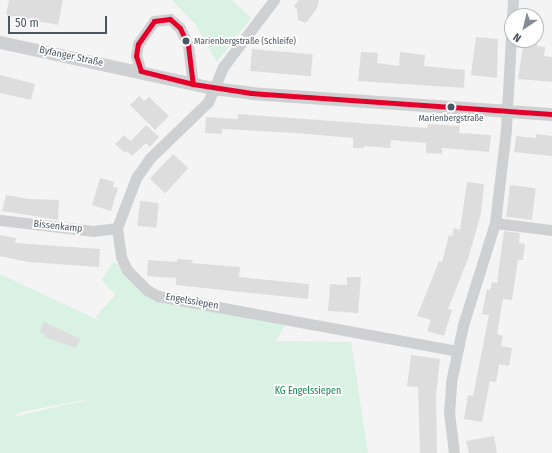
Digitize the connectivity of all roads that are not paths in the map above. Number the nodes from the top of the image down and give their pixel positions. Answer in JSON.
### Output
{"nodes":[{"id":1,"x":274,"y":0,"type":"edge"},
{"id":2,"x":513,"y":0,"type":"edge"},
{"id":3,"x":0,"y":42,"type":"edge"},
{"id":4,"x":141,"y":72,"type":"junction"},
{"id":5,"x":194,"y":84,"type":"junction"},
{"id":6,"x":213,"y":88,"type":"junction"},
{"id":7,"x":506,"y":111,"type":"junction"},
{"id":8,"x":552,"y":114,"type":"edge"},
{"id":9,"x":0,"y":220,"type":"edge"},
{"id":10,"x":495,"y":223,"type":"junction"},
{"id":11,"x":117,"y":228,"type":"junction"},
{"id":12,"x":552,"y":230,"type":"edge"},
{"id":13,"x":456,"y":351,"type":"junction"},
{"id":14,"x":454,"y":453,"type":"edge"}],
"edges":[{"from":1,"to":6,"type":"street"},
{"from":2,"to":7,"type":"street"},
{"from":3,"to":4,"type":"street","name":"Byfanger Straße"},
{"from":4,"to":5,"type":"street","name":"Byfanger Straße"},
{"from":4,"to":5,"type":"street"},
{"from":5,"to":6,"type":"street","name":"Byfanger Straße"},
{"from":6,"to":7,"type":"street","name":"Byfanger Straße"},
{"from":6,"to":11,"type":"street"},
{"from":7,"to":8,"type":"street","name":"Byfanger Straße"},
{"from":7,"to":10,"type":"street"},
{"from":9,"to":11,"type":"street","name":"Bissenkamp"},
{"from":10,"to":12,"type":"street"},
{"from":10,"to":13,"type":"street"},
{"from":11,"to":13,"type":"street","name":"Engelssiepen"},
{"from":13,"to":14,"type":"street"}]}
